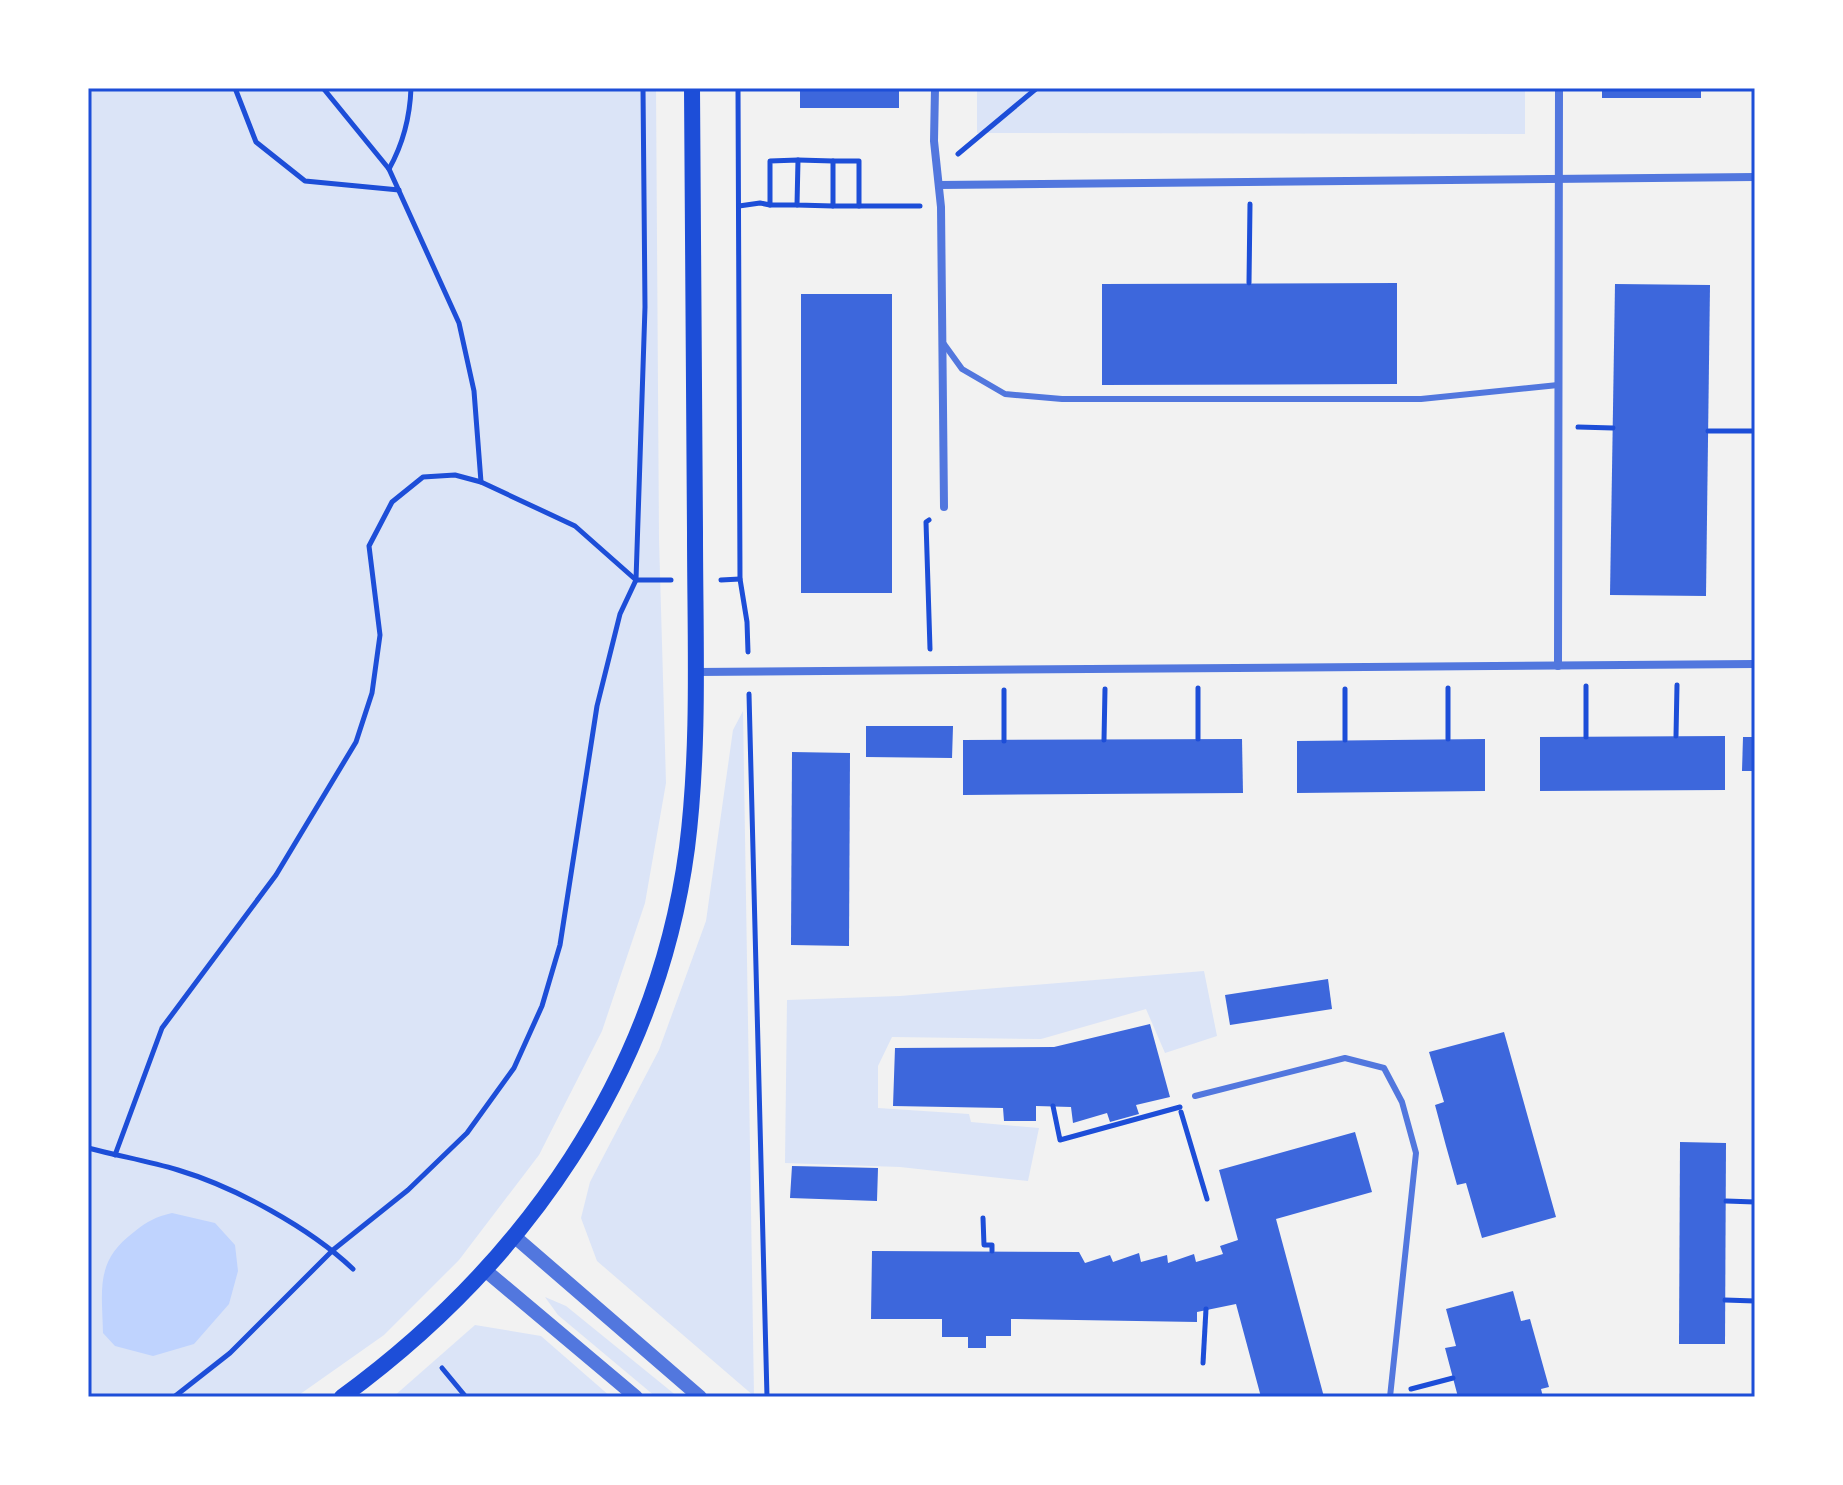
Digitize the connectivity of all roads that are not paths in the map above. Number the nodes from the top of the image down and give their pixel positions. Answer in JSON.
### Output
{"nodes":[{"id":1,"x":692,"y":88,"type":"edge"},
{"id":2,"x":935,"y":88,"type":"edge"},
{"id":3,"x":1559,"y":88,"type":"edge"},
{"id":4,"x":1755,"y":177,"type":"edge"},
{"id":5,"x":1559,"y":178,"type":"junction"},
{"id":6,"x":939,"y":185,"type":"junction"},
{"id":7,"x":944,"y":344,"type":"junction"},
{"id":8,"x":1558,"y":385,"type":"junction"},
{"id":9,"x":944,"y":507,"type":"road end"},
{"id":10,"x":1755,"y":664,"type":"edge"},
{"id":11,"x":1558,"y":666,"type":"junction"},
{"id":12,"x":695,"y":672,"type":"junction"},
{"id":13,"x":1195,"y":1096,"type":"road end"},
{"id":14,"x":515,"y":1237,"type":"junction"},
{"id":15,"x":486,"y":1271,"type":"junction"},
{"id":16,"x":1390,"y":1396,"type":"edge"},
{"id":17,"x":342,"y":1397,"type":"edge"},
{"id":18,"x":636,"y":1397,"type":"edge"},
{"id":19,"x":700,"y":1397,"type":"edge"}],
"edges":[{"from":1,"to":12,"type":"main road"},
{"from":2,"to":6,"type":"street"},
{"from":3,"to":5,"type":"street"},
{"from":4,"to":5,"type":"street"},
{"from":5,"to":6,"type":"street"},
{"from":5,"to":8,"type":"street"},
{"from":6,"to":7,"type":"street"},
{"from":7,"to":8,"type":"lane"},
{"from":7,"to":9,"type":"street"},
{"from":8,"to":11,"type":"street"},
{"from":10,"to":11,"type":"street"},
{"from":11,"to":12,"type":"street"},
{"from":12,"to":14,"type":"main road"},
{"from":13,"to":16,"type":"lane"},
{"from":14,"to":15,"type":"main road"},
{"from":14,"to":19,"type":"street"},
{"from":15,"to":17,"type":"main road"},
{"from":15,"to":18,"type":"street"}]}
